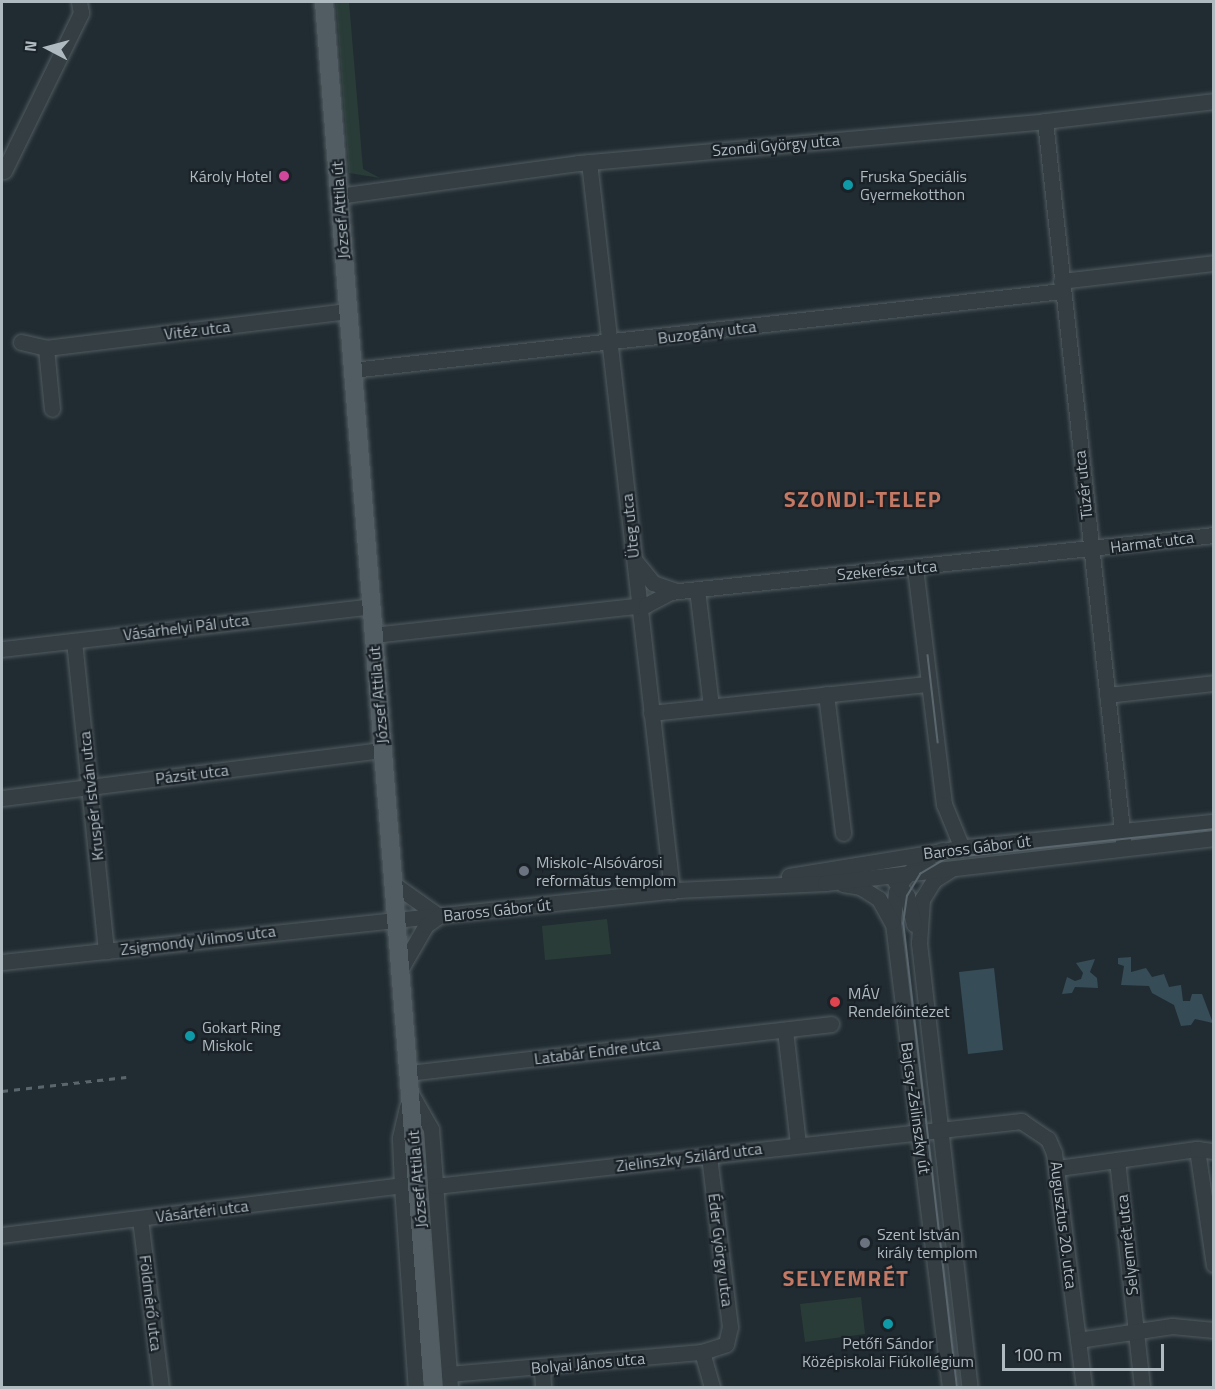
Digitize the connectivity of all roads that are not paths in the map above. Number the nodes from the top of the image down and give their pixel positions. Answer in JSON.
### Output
{"nodes":[{"id":1,"x":79,"y":2,"type":"edge"},
{"id":2,"x":324,"y":2,"type":"edge"},
{"id":3,"x":1214,"y":101,"type":"edge"},
{"id":4,"x":1045,"y":121,"type":"junction"},
{"id":5,"x":589,"y":162,"type":"junction"},
{"id":6,"x":4,"y":171,"type":"dead end"},
{"id":7,"x":338,"y":195,"type":"junction"},
{"id":8,"x":1214,"y":263,"type":"edge"},
{"id":9,"x":1061,"y":286,"type":"junction"},
{"id":10,"x":348,"y":311,"type":"junction"},
{"id":11,"x":21,"y":342,"type":"dead end"},
{"id":12,"x":610,"y":343,"type":"junction"},
{"id":13,"x":46,"y":348,"type":"junction"},
{"id":14,"x":352,"y":370,"type":"junction"},
{"id":15,"x":52,"y":409,"type":"dead end"},
{"id":16,"x":1214,"y":535,"type":"edge"},
{"id":17,"x":1090,"y":549,"type":"junction"},
{"id":18,"x":633,"y":551,"type":"junction"},
{"id":19,"x":915,"y":568,"type":"junction"},
{"id":20,"x":691,"y":590,"type":"junction"},
{"id":21,"x":371,"y":606,"type":"junction"},
{"id":22,"x":639,"y":606,"type":"junction"},
{"id":23,"x":373,"y":635,"type":"junction"},
{"id":24,"x":74,"y":641,"type":"junction"},
{"id":25,"x":2,"y":649,"type":"edge"},
{"id":26,"x":1214,"y":683,"type":"edge"},
{"id":27,"x":928,"y":684,"type":"junction"},
{"id":28,"x":826,"y":694,"type":"junction"},
{"id":29,"x":1107,"y":694,"type":"junction"},
{"id":30,"x":711,"y":706,"type":"junction"},
{"id":31,"x":651,"y":713,"type":"junction"},
{"id":32,"x":382,"y":750,"type":"junction"},
{"id":33,"x":90,"y":787,"type":"junction"},
{"id":34,"x":2,"y":798,"type":"edge"},
{"id":35,"x":1214,"y":822,"type":"edge"},
{"id":36,"x":1122,"y":832,"type":"junction"},
{"id":37,"x":843,"y":833,"type":"dead end"},
{"id":38,"x":1214,"y":838,"type":"edge"},
{"id":39,"x":962,"y":848,"type":"junction"},
{"id":40,"x":1124,"y":848,"type":"junction"},
{"id":41,"x":942,"y":850,"type":"junction"},
{"id":42,"x":858,"y":864,"type":"junction"},
{"id":43,"x":958,"y":866,"type":"junction"},
{"id":44,"x":898,"y":877,"type":"junction"},
{"id":45,"x":829,"y":882,"type":"junction"},
{"id":46,"x":392,"y":883,"type":"junction"},
{"id":47,"x":741,"y":884,"type":"junction"},
{"id":48,"x":672,"y":891,"type":"junction"},
{"id":49,"x":439,"y":916,"type":"junction"},
{"id":50,"x":396,"y":921,"type":"junction"},
{"id":51,"x":893,"y":923,"type":"junction"},
{"id":52,"x":919,"y":943,"type":"junction"},
{"id":53,"x":106,"y":951,"type":"junction"},
{"id":54,"x":2,"y":962,"type":"edge"},
{"id":55,"x":400,"y":970,"type":"junction"},
{"id":56,"x":831,"y":1024,"type":"dead end"},
{"id":57,"x":785,"y":1030,"type":"junction"},
{"id":58,"x":408,"y":1073,"type":"junction"},
{"id":59,"x":410,"y":1092,"type":"junction"},
{"id":60,"x":943,"y":1129,"type":"junction"},
{"id":61,"x":917,"y":1132,"type":"junction"},
{"id":62,"x":798,"y":1144,"type":"junction"},
{"id":63,"x":1197,"y":1149,"type":"junction"},
{"id":64,"x":1214,"y":1151,"type":"edge"},
{"id":65,"x":709,"y":1156,"type":"junction"},
{"id":66,"x":1117,"y":1160,"type":"junction"},
{"id":67,"x":1058,"y":1168,"type":"junction"},
{"id":68,"x":402,"y":1185,"type":"junction"},
{"id":69,"x":435,"y":1186,"type":"junction"},
{"id":70,"x":140,"y":1219,"type":"junction"},
{"id":71,"x":2,"y":1235,"type":"edge"},
{"id":72,"x":1214,"y":1265,"type":"edge"},
{"id":73,"x":1136,"y":1330,"type":"junction"},
{"id":74,"x":1214,"y":1330,"type":"edge"},
{"id":75,"x":1078,"y":1340,"type":"junction"},
{"id":76,"x":726,"y":1344,"type":"joint"},
{"id":77,"x":702,"y":1352,"type":"junction"},
{"id":78,"x":542,"y":1368,"type":"junction"},
{"id":79,"x":450,"y":1381,"type":"edge"},
{"id":80,"x":161,"y":1388,"type":"edge"},
{"id":81,"x":416,"y":1388,"type":"edge"},
{"id":82,"x":433,"y":1388,"type":"edge"},
{"id":83,"x":543,"y":1388,"type":"edge"},
{"id":84,"x":712,"y":1388,"type":"edge"},
{"id":85,"x":950,"y":1388,"type":"edge"},
{"id":86,"x":970,"y":1388,"type":"edge"},
{"id":87,"x":1084,"y":1388,"type":"edge"},
{"id":88,"x":1142,"y":1388,"type":"edge"}],
"edges":[{"from":1,"to":6,"type":"street"},
{"from":2,"to":7,"type":"main road","name":"József Attila út"},
{"from":3,"to":4,"type":"street","name":"Szondi György utca"},
{"from":4,"to":5,"type":"street","name":"Szondi György utca"},
{"from":4,"to":9,"type":"street","name":"Tüzér utca"},
{"from":5,"to":7,"type":"street","name":"Szondi György utca"},
{"from":5,"to":12,"type":"street","name":"Üteg utca"},
{"from":7,"to":10,"type":"main road","name":"József Attila út"},
{"from":8,"to":9,"type":"street","name":"Buzogány utca"},
{"from":9,"to":12,"type":"street","name":"Buzogány utca"},
{"from":9,"to":17,"type":"street","name":"Tüzér utca"},
{"from":10,"to":13,"type":"street","name":"Vitéz utca"},
{"from":10,"to":14,"type":"main road","name":"József Attila út"},
{"from":11,"to":13,"type":"street","name":"Vitéz utca"},
{"from":12,"to":14,"type":"street","name":"Buzogány utca"},
{"from":12,"to":18,"type":"street","name":"Üteg utca"},
{"from":13,"to":15,"type":"street"},
{"from":14,"to":21,"type":"main road","name":"József Attila út"},
{"from":16,"to":17,"type":"street","name":"Harmat utca"},
{"from":17,"to":19,"type":"street","name":"Szekerész utca"},
{"from":17,"to":29,"type":"street","name":"Tüzér utca"},
{"from":18,"to":20,"type":"street","name":"Szekerész utca"},
{"from":18,"to":22,"type":"street","name":"Üteg utca"},
{"from":19,"to":20,"type":"street","name":"Szekerész utca"},
{"from":19,"to":27,"type":"street"},
{"from":20,"to":22,"type":"street","name":"Szekerész utca"},
{"from":20,"to":30,"type":"street"},
{"from":21,"to":23,"type":"main road","name":"József Attila út"},
{"from":21,"to":24,"type":"street","name":"Vásárhelyi Pál utca"},
{"from":22,"to":23,"type":"street","name":"Szekerész utca"},
{"from":22,"to":31,"type":"street","name":"Üteg utca"},
{"from":23,"to":32,"type":"main road","name":"József Attila út"},
{"from":24,"to":25,"type":"street","name":"Vásárhelyi Pál utca"},
{"from":24,"to":33,"type":"street","name":"Kruspér István utca"},
{"from":26,"to":29,"type":"street"},
{"from":27,"to":28,"type":"street"},
{"from":27,"to":39,"type":"street"},
{"from":28,"to":30,"type":"street"},
{"from":28,"to":37,"type":"street"},
{"from":29,"to":36,"type":"street","name":"Tüzér utca"},
{"from":30,"to":31,"type":"street"},
{"from":31,"to":48,"type":"street","name":"Üteg utca"},
{"from":32,"to":33,"type":"street","name":"Pázsit utca"},
{"from":32,"to":46,"type":"main road","name":"József Attila út"},
{"from":33,"to":34,"type":"street","name":"Pázsit utca"},
{"from":33,"to":53,"type":"street","name":"Kruspér István utca"},
{"from":35,"to":36,"type":"street","name":"Baross Gábor út"},
{"from":36,"to":39,"type":"street","name":"Baross Gábor út"},
{"from":36,"to":40,"type":"street","name":"Tüzér utca"},
{"from":38,"to":40,"type":"street","name":"Baross Gábor út"},
{"from":39,"to":41,"type":"street","name":"Baross Gábor út"},
{"from":40,"to":43,"type":"street","name":"Baross Gábor út"},
{"from":41,"to":42,"type":"street","name":"Baross Gábor út"},
{"from":41,"to":44,"type":"street"},
{"from":42,"to":44,"type":"street"},
{"from":42,"to":47,"type":"street","name":"Baross Gábor út"},
{"from":43,"to":44,"type":"street","name":"Baross Gábor út"},
{"from":43,"to":52,"type":"street","name":"Bajcsy-Zsilinszky út"},
{"from":44,"to":45,"type":"street","name":"Baross Gábor út"},
{"from":44,"to":51,"type":"street","name":"Bajcsy-Zsilinszky út"},
{"from":44,"to":52,"type":"street"},
{"from":45,"to":47,"type":"street","name":"Baross Gábor út"},
{"from":45,"to":51,"type":"street"},
{"from":46,"to":49,"type":"street"},
{"from":46,"to":50,"type":"main road","name":"József Attila út"},
{"from":47,"to":48,"type":"street","name":"Baross Gábor út"},
{"from":48,"to":49,"type":"street","name":"Baross Gábor út"},
{"from":49,"to":50,"type":"street","name":"Baross Gábor út"},
{"from":49,"to":55,"type":"street"},
{"from":50,"to":53,"type":"street","name":"Zsigmondy Vilmos utca"},
{"from":50,"to":55,"type":"main road","name":"József Attila út"},
{"from":51,"to":61,"type":"street","name":"Bajcsy-Zsilinszky út"},
{"from":52,"to":60,"type":"street","name":"Bajcsy-Zsilinszky út"},
{"from":53,"to":54,"type":"street","name":"Zsigmondy Vilmos utca"},
{"from":55,"to":58,"type":"main road","name":"József Attila út"},
{"from":56,"to":57,"type":"street","name":"Latabár Endre utca"},
{"from":57,"to":58,"type":"street","name":"Latabár Endre utca"},
{"from":57,"to":62,"type":"street"},
{"from":58,"to":59,"type":"main road","name":"József Attila út"},
{"from":59,"to":68,"type":"street"},
{"from":59,"to":69,"type":"street"},
{"from":59,"to":82,"type":"main road","name":"József Attila út"},
{"from":60,"to":61,"type":"street","name":"Zielinszky Szilárd utca"},
{"from":60,"to":67,"type":"street","name":"Augusztus 20. utca"},
{"from":60,"to":86,"type":"street","name":"Bajcsy-Zsilinszky út"},
{"from":61,"to":62,"type":"street","name":"Zielinszky Szilárd utca"},
{"from":61,"to":85,"type":"street","name":"Bajcsy-Zsilinszky út"},
{"from":62,"to":65,"type":"street","name":"Zielinszky Szilárd utca"},
{"from":63,"to":64,"type":"street"},
{"from":63,"to":66,"type":"street"},
{"from":63,"to":72,"type":"street"},
{"from":65,"to":69,"type":"street","name":"Zielinszky Szilárd utca"},
{"from":65,"to":76,"type":"street","name":"Éder György utca"},
{"from":66,"to":67,"type":"street"},
{"from":66,"to":73,"type":"street","name":"Selyemrét utca"},
{"from":67,"to":75,"type":"street","name":"Augusztus 20. utca"},
{"from":68,"to":70,"type":"street","name":"Vásártéri utca"},
{"from":68,"to":81,"type":"street"},
{"from":69,"to":79,"type":"street"},
{"from":70,"to":71,"type":"street","name":"Vásártéri utca"},
{"from":70,"to":80,"type":"street","name":"Földmérő utca"},
{"from":73,"to":74,"type":"street"},
{"from":73,"to":75,"type":"street"},
{"from":73,"to":88,"type":"street","name":"Selyemrét utca"},
{"from":75,"to":87,"type":"street","name":"Augusztus 20. utca"},
{"from":76,"to":77,"type":"street","name":"Bolyai János utca"},
{"from":77,"to":78,"type":"street","name":"Bolyai János utca"},
{"from":77,"to":84,"type":"street"},
{"from":78,"to":79,"type":"street","name":"Bolyai János utca"},
{"from":78,"to":83,"type":"street"}]}
